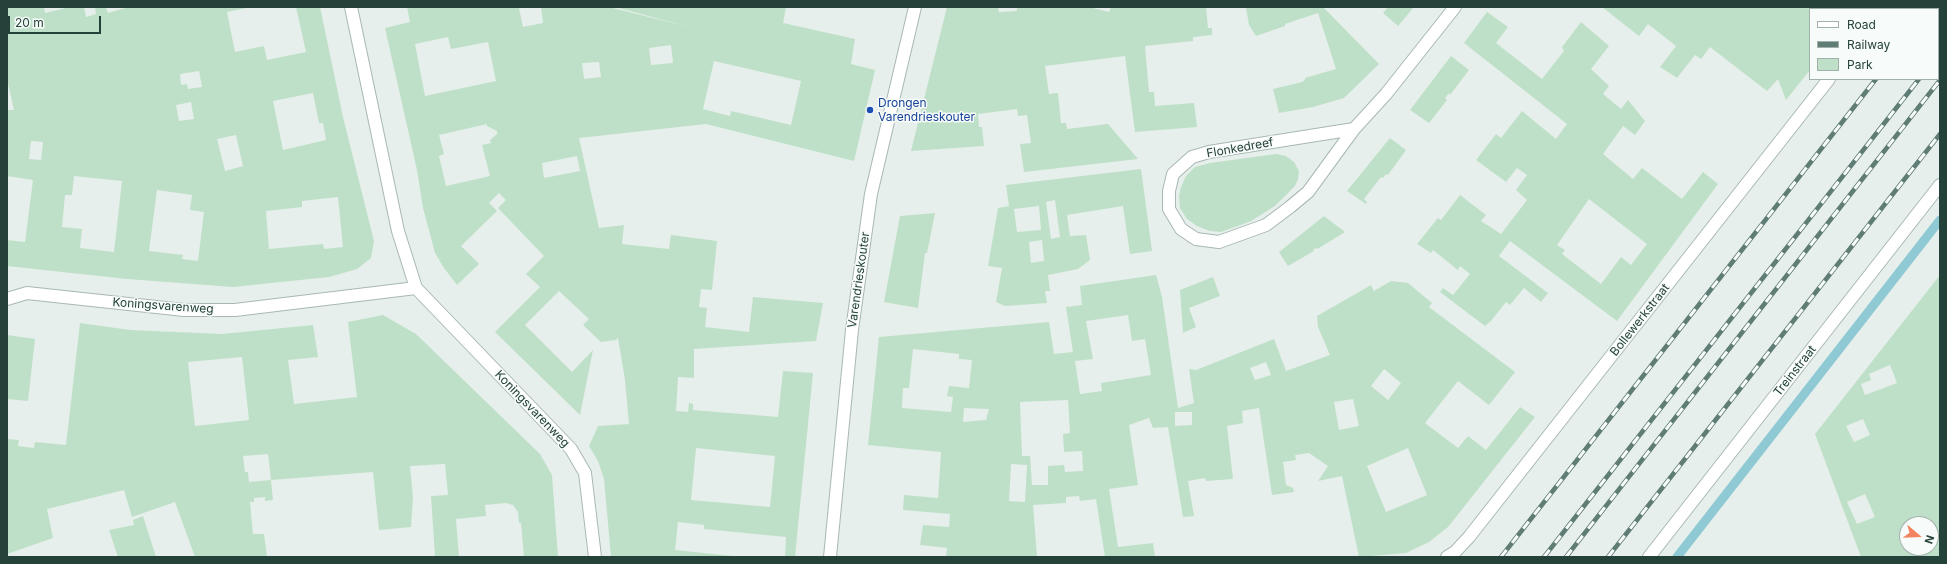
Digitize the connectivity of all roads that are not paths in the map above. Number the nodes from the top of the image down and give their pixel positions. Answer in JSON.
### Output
{"nodes":[{"id":1,"x":351,"y":7,"type":"edge"},
{"id":2,"x":915,"y":7,"type":"edge"},
{"id":3,"x":1455,"y":7,"type":"edge"},
{"id":4,"x":1828,"y":80,"type":"edge"},
{"id":5,"x":1354,"y":129,"type":"junction"},
{"id":6,"x":1940,"y":185,"type":"edge"},
{"id":7,"x":416,"y":288,"type":"junction"},
{"id":8,"x":7,"y":299,"type":"edge"},
{"id":9,"x":595,"y":557,"type":"edge"},
{"id":10,"x":830,"y":557,"type":"edge"},
{"id":11,"x":1447,"y":557,"type":"edge"},
{"id":12,"x":1649,"y":557,"type":"edge"}],
"edges":[{"from":1,"to":7,"type":"street","name":"Koningsvarenweg"},
{"from":2,"to":10,"type":"street","name":"Varendrieskouter"},
{"from":3,"to":5,"type":"street","name":"Flonkedreef"},
{"from":4,"to":11,"type":"street","name":"Bollewerkstraat"},
{"from":5,"to":5,"type":"street","name":"Flonkedreef"},
{"from":6,"to":12,"type":"street","name":"Treinstraat"},
{"from":7,"to":8,"type":"street","name":"Koningsvarenweg"},
{"from":7,"to":9,"type":"street","name":"Koningsvarenweg"}]}
